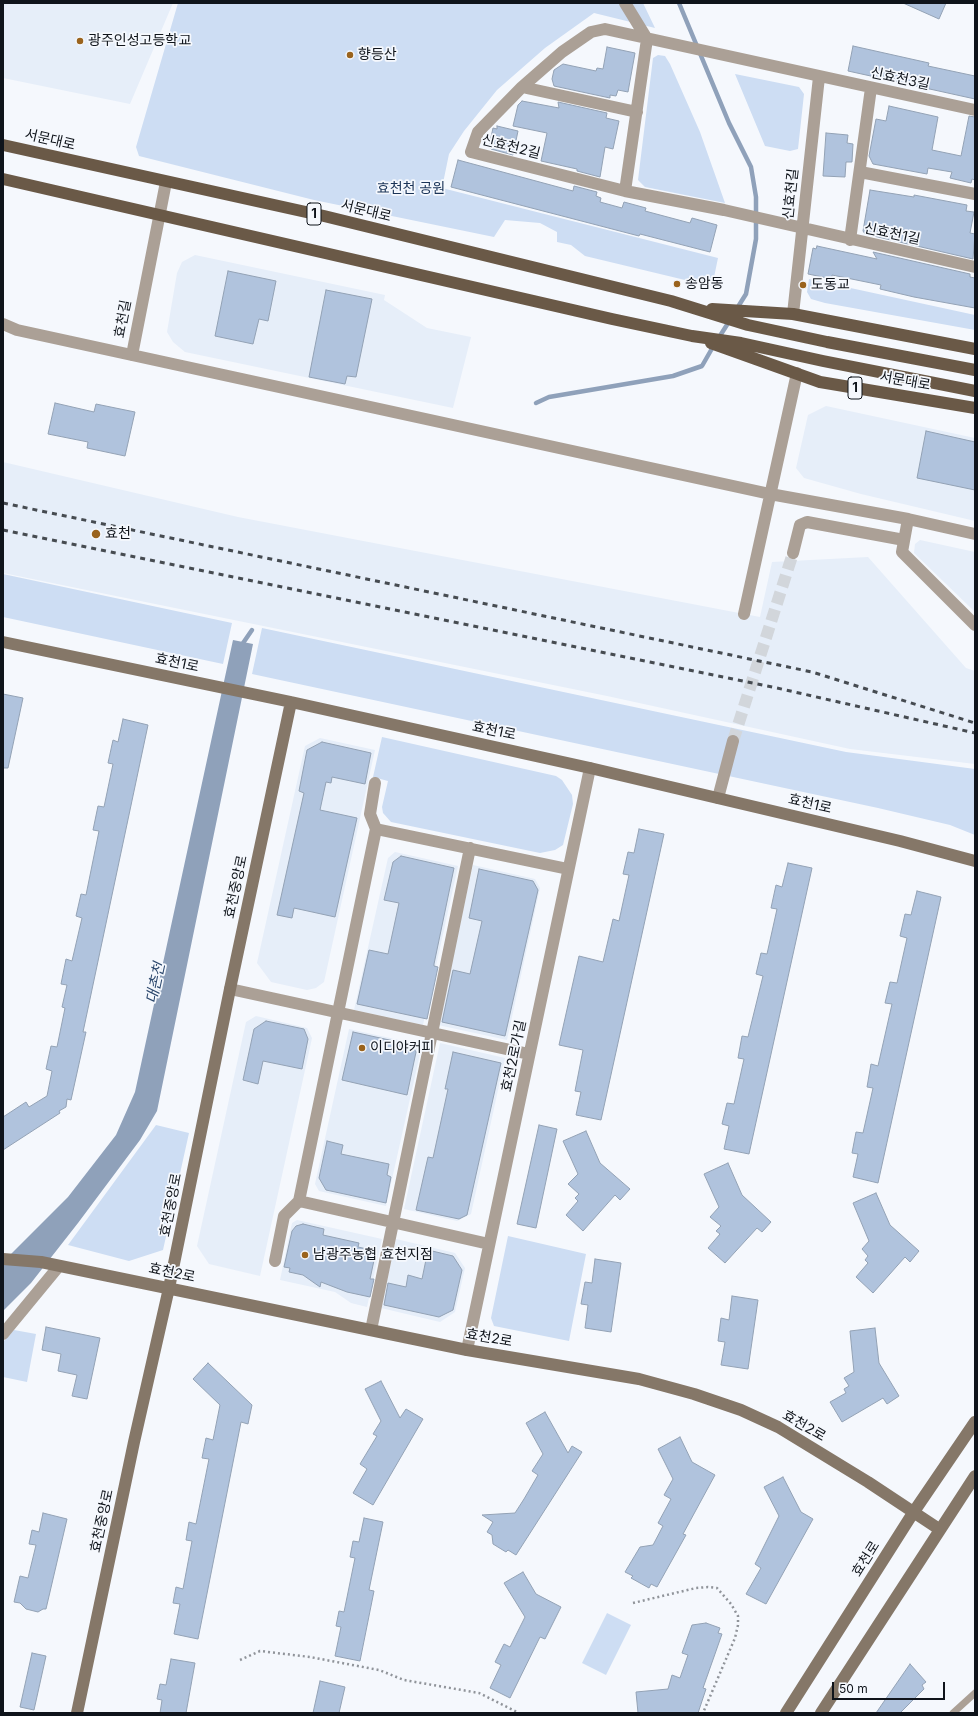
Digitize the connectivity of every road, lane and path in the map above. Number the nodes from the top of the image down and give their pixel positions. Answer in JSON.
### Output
{"nodes":[{"id":1,"x":625,"y":3,"type":"edge"},
{"id":2,"x":647,"y":39,"type":"junction"},
{"id":3,"x":819,"y":77,"type":"junction"},
{"id":4,"x":522,"y":87,"type":"junction"},
{"id":5,"x":871,"y":88,"type":"junction"},
{"id":6,"x":975,"y":110,"type":"edge"},
{"id":7,"x":637,"y":112,"type":"junction"},
{"id":8,"x":3,"y":145,"type":"edge"},
{"id":9,"x":860,"y":172,"type":"junction"},
{"id":10,"x":3,"y":179,"type":"edge"},
{"id":11,"x":166,"y":182,"type":"junction"},
{"id":12,"x":625,"y":191,"type":"junction"},
{"id":13,"x":975,"y":194,"type":"edge"},
{"id":14,"x":159,"y":214,"type":"junction"},
{"id":15,"x":803,"y":229,"type":"junction"},
{"id":16,"x":850,"y":240,"type":"junction"},
{"id":17,"x":975,"y":267,"type":"edge"},
{"id":18,"x":697,"y":308,"type":"junction"},
{"id":19,"x":793,"y":314,"type":"junction"},
{"id":20,"x":3,"y":324,"type":"edge"},
{"id":21,"x":740,"y":348,"type":"junction"},
{"id":22,"x":975,"y":349,"type":"edge"},
{"id":23,"x":132,"y":355,"type":"junction"},
{"id":24,"x":975,"y":370,"type":"edge"},
{"id":25,"x":797,"y":373,"type":"junction"},
{"id":26,"x":975,"y":391,"type":"edge"},
{"id":27,"x":975,"y":408,"type":"edge"},
{"id":28,"x":770,"y":494,"type":"junction"},
{"id":29,"x":908,"y":519,"type":"junction"},
{"id":30,"x":975,"y":534,"type":"edge"},
{"id":31,"x":904,"y":540,"type":"junction"},
{"id":32,"x":793,"y":553,"type":"tunnel mouth"},
{"id":33,"x":744,"y":614,"type":"dead end"},
{"id":34,"x":975,"y":625,"type":"edge"},
{"id":35,"x":3,"y":642,"type":"edge"},
{"id":36,"x":292,"y":702,"type":"junction"},
{"id":37,"x":734,"y":741,"type":"tunnel mouth"},
{"id":38,"x":590,"y":768,"type":"junction"},
{"id":39,"x":375,"y":783,"type":"dead end"},
{"id":40,"x":718,"y":798,"type":"junction"},
{"id":41,"x":376,"y":829,"type":"junction"},
{"id":42,"x":470,"y":848,"type":"junction"},
{"id":43,"x":975,"y":861,"type":"edge"},
{"id":44,"x":568,"y":869,"type":"junction"},
{"id":45,"x":230,"y":989,"type":"junction"},
{"id":46,"x":338,"y":1013,"type":"junction"},
{"id":47,"x":432,"y":1034,"type":"junction"},
{"id":48,"x":529,"y":1054,"type":"junction"},
{"id":49,"x":299,"y":1201,"type":"junction"},
{"id":50,"x":393,"y":1223,"type":"junction"},
{"id":51,"x":489,"y":1244,"type":"junction"},
{"id":52,"x":3,"y":1259,"type":"edge"},
{"id":53,"x":275,"y":1261,"type":"dead end"},
{"id":54,"x":59,"y":1266,"type":"junction"},
{"id":55,"x":170,"y":1288,"type":"junction"},
{"id":56,"x":371,"y":1330,"type":"junction"},
{"id":57,"x":3,"y":1334,"type":"edge"},
{"id":58,"x":467,"y":1350,"type":"junction"},
{"id":59,"x":975,"y":1422,"type":"edge"},
{"id":60,"x":975,"y":1476,"type":"edge"},
{"id":61,"x":913,"y":1512,"type":"junction"},
{"id":62,"x":939,"y":1529,"type":"junction"},
{"id":63,"x":633,"y":1603,"type":"dead end"},
{"id":64,"x":240,"y":1660,"type":"dead end"},
{"id":65,"x":975,"y":1693,"type":"edge"},
{"id":66,"x":77,"y":1713,"type":"edge"},
{"id":67,"x":519,"y":1713,"type":"edge"},
{"id":68,"x":703,"y":1713,"type":"edge"},
{"id":69,"x":786,"y":1713,"type":"edge"},
{"id":70,"x":821,"y":1713,"type":"edge"},
{"id":71,"x":953,"y":1713,"type":"edge"}],
"edges":[{"from":1,"to":2,"type":"street"},
{"from":2,"to":3,"type":"street","name":"신효천2길"},
{"from":2,"to":4,"type":"street","name":"신효천2길"},
{"from":2,"to":7,"type":"street"},
{"from":3,"to":5,"type":"street","name":"신효천3길"},
{"from":3,"to":15,"type":"street","name":"신효천길"},
{"from":4,"to":7,"type":"street"},
{"from":4,"to":12,"type":"street","name":"신효천2길"},
{"from":5,"to":6,"type":"street","name":"신효천3길"},
{"from":5,"to":9,"type":"street"},
{"from":7,"to":12,"type":"street"},
{"from":8,"to":11,"type":"main road","name":"서문대로","number":"1"},
{"from":9,"to":13,"type":"street"},
{"from":9,"to":16,"type":"street"},
{"from":10,"to":14,"type":"main road"},
{"from":11,"to":14,"type":"street","name":"효천길"},
{"from":11,"to":18,"type":"main road","name":"서문대로","number":"1"},
{"from":12,"to":15,"type":"street","name":"신효천2길"},
{"from":14,"to":21,"type":"main road","number":"1"},
{"from":14,"to":23,"type":"street","name":"효천길"},
{"from":15,"to":16,"type":"street","name":"신효천1길"},
{"from":15,"to":19,"type":"street","name":"신효천길"},
{"from":16,"to":17,"type":"street","name":"신효천1길"},
{"from":18,"to":19,"type":"main road"},
{"from":18,"to":24,"type":"main road","name":"서문대로"},
{"from":19,"to":22,"type":"main road"},
{"from":20,"to":23,"type":"street","name":"효천길"},
{"from":21,"to":25,"type":"main road","name":"서문대로","number":"1"},
{"from":21,"to":26,"type":"main road","name":"서문대로"},
{"from":23,"to":28,"type":"street"},
{"from":25,"to":27,"type":"main road","name":"서문대로","number":"1"},
{"from":25,"to":28,"type":"street"},
{"from":28,"to":29,"type":"street"},
{"from":28,"to":33,"type":"street"},
{"from":29,"to":30,"type":"street"},
{"from":29,"to":31,"type":"street"},
{"from":31,"to":32,"type":"street"},
{"from":31,"to":34,"type":"street"},
{"from":35,"to":36,"type":"street","name":"효천1로"},
{"from":36,"to":38,"type":"street","name":"효천1로"},
{"from":36,"to":45,"type":"street","name":"효천중앙로"},
{"from":37,"to":40,"type":"street"},
{"from":38,"to":40,"type":"street","name":"효천1로"},
{"from":38,"to":44,"type":"street","name":"효천2로가길"},
{"from":39,"to":41,"type":"street"},
{"from":40,"to":43,"type":"street","name":"효천1로"},
{"from":41,"to":42,"type":"street"},
{"from":41,"to":46,"type":"street"},
{"from":42,"to":44,"type":"street"},
{"from":42,"to":47,"type":"street"},
{"from":44,"to":48,"type":"street","name":"효천2로가길"},
{"from":45,"to":46,"type":"street"},
{"from":45,"to":55,"type":"street","name":"효천중앙로"},
{"from":46,"to":47,"type":"street"},
{"from":46,"to":49,"type":"street"},
{"from":47,"to":48,"type":"street"},
{"from":47,"to":50,"type":"street"},
{"from":48,"to":51,"type":"street","name":"효천2로가길"},
{"from":49,"to":50,"type":"street"},
{"from":49,"to":53,"type":"street"},
{"from":50,"to":51,"type":"street"},
{"from":50,"to":56,"type":"street"},
{"from":51,"to":58,"type":"street","name":"효천2로가길"},
{"from":52,"to":54,"type":"street","name":"효천2로"},
{"from":54,"to":55,"type":"street","name":"효천2로"},
{"from":54,"to":57,"type":"street"},
{"from":55,"to":56,"type":"street","name":"효천2로"},
{"from":55,"to":66,"type":"street","name":"효천중앙로"},
{"from":56,"to":58,"type":"street","name":"효천2로"},
{"from":58,"to":61,"type":"street","name":"효천2로"},
{"from":59,"to":61,"type":"street","name":"효천로"},
{"from":60,"to":62,"type":"street"},
{"from":61,"to":62,"type":"street","name":"효천2로"},
{"from":61,"to":69,"type":"street","name":"효천로"},
{"from":62,"to":70,"type":"street"},
{"from":63,"to":68,"type":"path"},
{"from":64,"to":67,"type":"path"},
{"from":65,"to":71,"type":"lane"}]}
